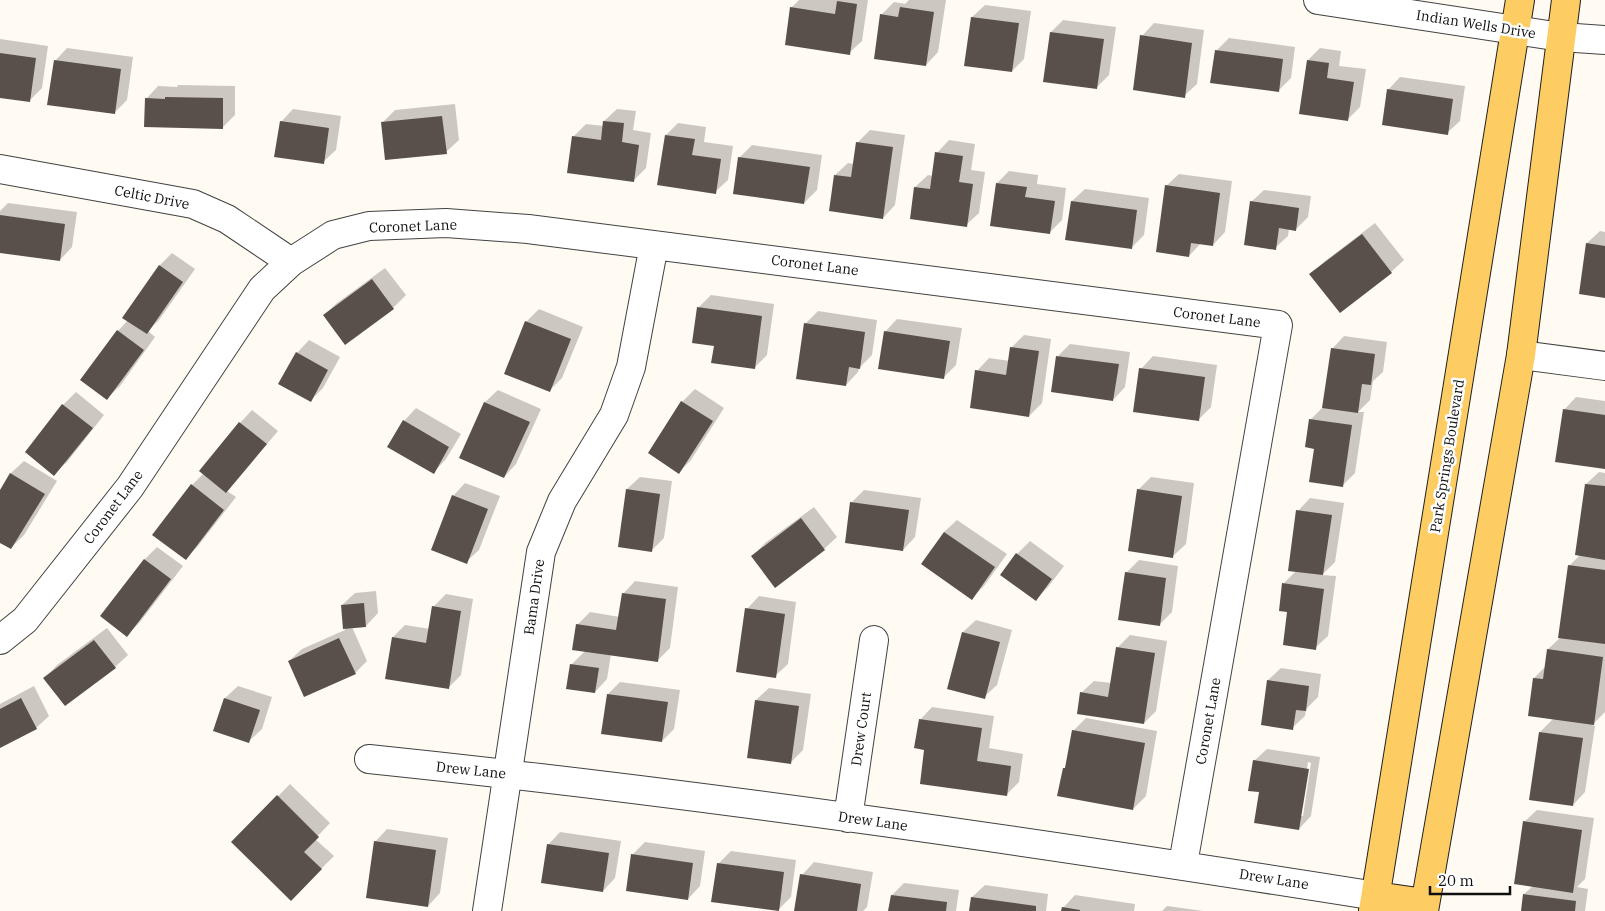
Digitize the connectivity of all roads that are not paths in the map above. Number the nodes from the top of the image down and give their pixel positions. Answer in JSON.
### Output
{"nodes":[{"id":1,"x":1324,"y":0,"type":"edge"},
{"id":2,"x":1520,"y":0,"type":"edge"},
{"id":3,"x":1566,"y":0,"type":"edge"},
{"id":4,"x":1516,"y":30,"type":"junction"},
{"id":5,"x":1561,"y":37,"type":"junction"},
{"id":6,"x":1605,"y":40,"type":"edge"},
{"id":7,"x":0,"y":169,"type":"edge"},
{"id":8,"x":654,"y":244,"type":"junction"},
{"id":9,"x":291,"y":262,"type":"junction"},
{"id":10,"x":1521,"y":355,"type":"junction"},
{"id":11,"x":1605,"y":366,"type":"edge"},
{"id":12,"x":0,"y":640,"type":"edge"},
{"id":13,"x":874,"y":640,"type":"dead end"},
{"id":14,"x":369,"y":759,"type":"dead end"},
{"id":15,"x":508,"y":774,"type":"junction"},
{"id":16,"x":848,"y":818,"type":"junction"},
{"id":17,"x":1183,"y":864,"type":"junction"},
{"id":18,"x":1375,"y":903,"type":"edge"},
{"id":19,"x":1425,"y":907,"type":"edge"},
{"id":20,"x":487,"y":911,"type":"edge"}],
"edges":[{"from":1,"to":4,"type":"street","name":"Indian Wells Drive"},
{"from":2,"to":4,"type":"main road","name":"Park Springs Boulevard"},
{"from":3,"to":5,"type":"main road"},
{"from":4,"to":5,"type":"street","name":"Indian Wells Drive"},
{"from":4,"to":18,"type":"main road","name":"Park Springs Boulevard"},
{"from":5,"to":6,"type":"street","name":"Indian Wells Drive"},
{"from":5,"to":10,"type":"main road"},
{"from":7,"to":9,"type":"street","name":"Celtic Drive"},
{"from":8,"to":9,"type":"street","name":"Coronet Lane"},
{"from":8,"to":15,"type":"street","name":"Bama Drive"},
{"from":8,"to":17,"type":"street","name":"Coronet Lane"},
{"from":9,"to":12,"type":"street","name":"Coronet Lane"},
{"from":10,"to":11,"type":"street"},
{"from":10,"to":19,"type":"main road"},
{"from":13,"to":16,"type":"street","name":"Drew Court"},
{"from":14,"to":15,"type":"street","name":"Drew Lane"},
{"from":15,"to":16,"type":"street","name":"Drew Lane"},
{"from":15,"to":20,"type":"street","name":"Bama Drive"},
{"from":16,"to":17,"type":"street","name":"Drew Lane"},
{"from":17,"to":18,"type":"street","name":"Drew Lane"},
{"from":18,"to":19,"type":"main road"}]}
